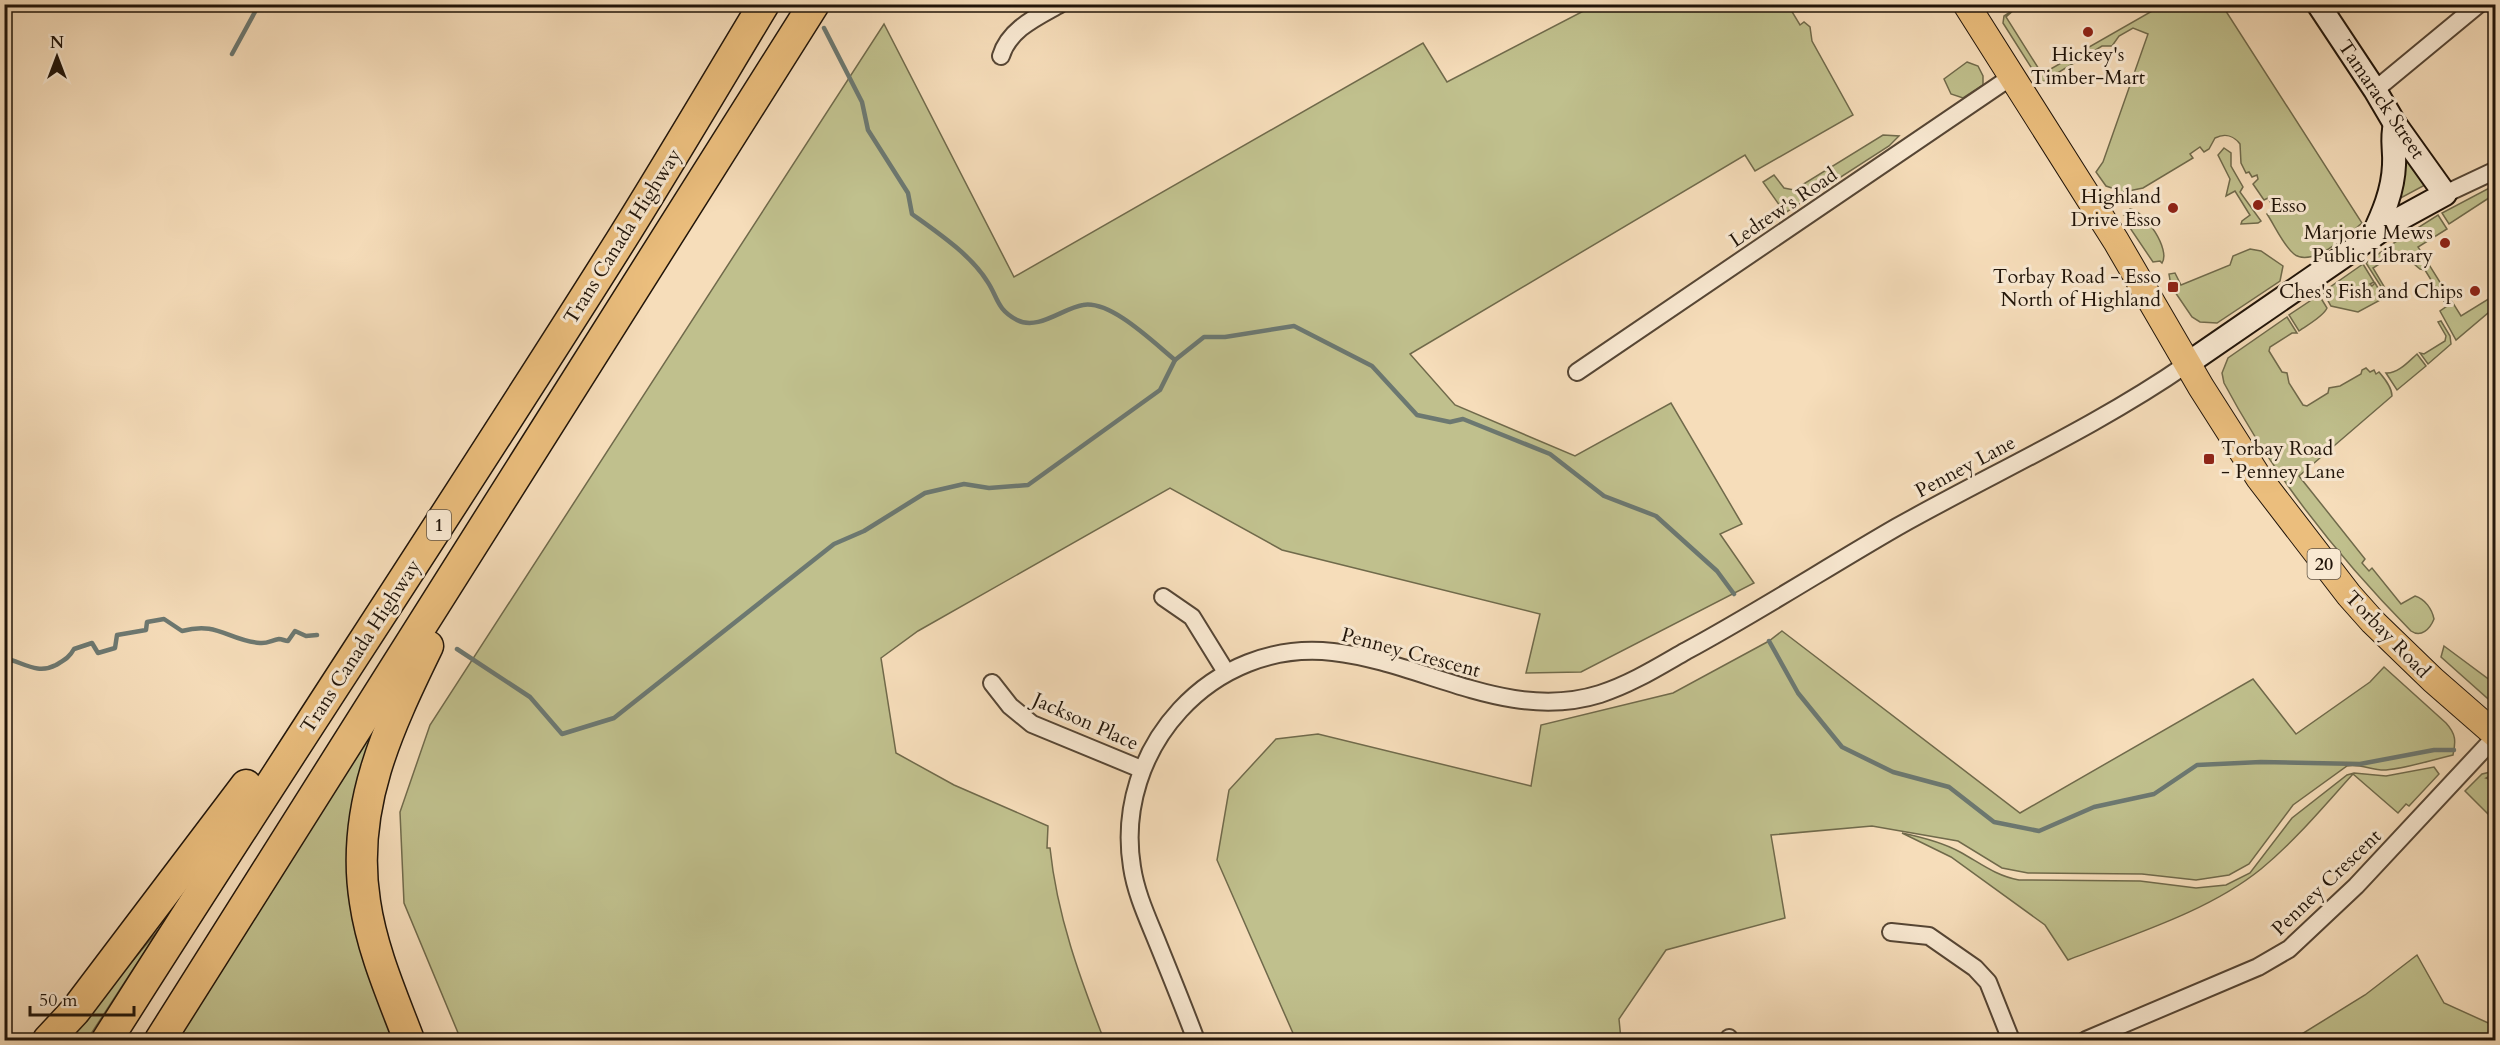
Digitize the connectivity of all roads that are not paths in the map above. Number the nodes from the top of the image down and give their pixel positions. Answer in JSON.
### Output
{"nodes":[{"id":1,"x":764,"y":4,"type":"edge"},
{"id":2,"x":814,"y":4,"type":"edge"},
{"id":3,"x":1060,"y":4,"type":"edge"},
{"id":4,"x":1965,"y":4,"type":"edge"},
{"id":5,"x":2318,"y":4,"type":"edge"},
{"id":6,"x":2479,"y":4,"type":"edge"},
{"id":7,"x":1001,"y":56,"type":"dead end"},
{"id":8,"x":2011,"y":77,"type":"junction"},
{"id":9,"x":2375,"y":90,"type":"junction"},
{"id":10,"x":2395,"y":124,"type":"junction"},
{"id":11,"x":2496,"y":170,"type":"edge"},
{"id":12,"x":2445,"y":194,"type":"junction"},
{"id":13,"x":2371,"y":238,"type":"junction"},
{"id":14,"x":2187,"y":364,"type":"junction"},
{"id":15,"x":1577,"y":372,"type":"dead end"},
{"id":16,"x":521,"y":468,"type":"junction"},
{"id":17,"x":1163,"y":597,"type":"dead end"},
{"id":18,"x":1763,"y":606,"type":"joint"},
{"id":19,"x":1227,"y":672,"type":"junction"},
{"id":20,"x":342,"y":676,"type":"junction"},
{"id":21,"x":992,"y":683,"type":"dead end"},
{"id":22,"x":2496,"y":735,"type":"edge"},
{"id":23,"x":1141,"y":769,"type":"junction"},
{"id":24,"x":1891,"y":932,"type":"dead end"},
{"id":25,"x":48,"y":1041,"type":"edge"},
{"id":26,"x":107,"y":1041,"type":"edge"},
{"id":27,"x":160,"y":1041,"type":"edge"},
{"id":28,"x":409,"y":1041,"type":"edge"},
{"id":29,"x":1196,"y":1041,"type":"edge"},
{"id":30,"x":2011,"y":1041,"type":"edge"},
{"id":31,"x":2086,"y":1041,"type":"edge"}],
"edges":[{"from":1,"to":20,"type":"highway","name":"Trans Canada Highway","number":"1"},
{"from":2,"to":16,"type":"highway","name":"Trans Canada Highway","number":"1"},
{"from":3,"to":7,"type":"street"},
{"from":4,"to":8,"type":"main road","name":"Torbay Road","number":"20"},
{"from":5,"to":9,"type":"street","name":"Tamarack Street"},
{"from":6,"to":9,"type":"street"},
{"from":8,"to":14,"type":"main road","name":"Torbay Road","number":"20"},
{"from":8,"to":15,"type":"street","name":"Ledrew's Road"},
{"from":9,"to":10,"type":"street","name":"Tamarack Street"},
{"from":10,"to":12,"type":"street","name":"Tamarack Street"},
{"from":10,"to":13,"type":"street"},
{"from":11,"to":12,"type":"street"},
{"from":12,"to":13,"type":"street"},
{"from":13,"to":14,"type":"street"},
{"from":14,"to":18,"type":"street","name":"Penney Lane"},
{"from":14,"to":22,"type":"main road","name":"Torbay Road","number":"20"},
{"from":16,"to":27,"type":"highway","name":"Trans Canada Highway","number":"1"},
{"from":16,"to":28,"type":"highway"},
{"from":17,"to":19,"type":"street"},
{"from":18,"to":19,"type":"street","name":"Penney Crescent"},
{"from":19,"to":23,"type":"street","name":"Penney Crescent"},
{"from":20,"to":25,"type":"highway"},
{"from":20,"to":26,"type":"highway","name":"Trans Canada Highway","number":"1"},
{"from":21,"to":23,"type":"street","name":"Jackson Place"},
{"from":22,"to":31,"type":"street","name":"Penney Crescent"},
{"from":23,"to":29,"type":"street","name":"Penney Crescent"},
{"from":24,"to":30,"type":"street"}]}
